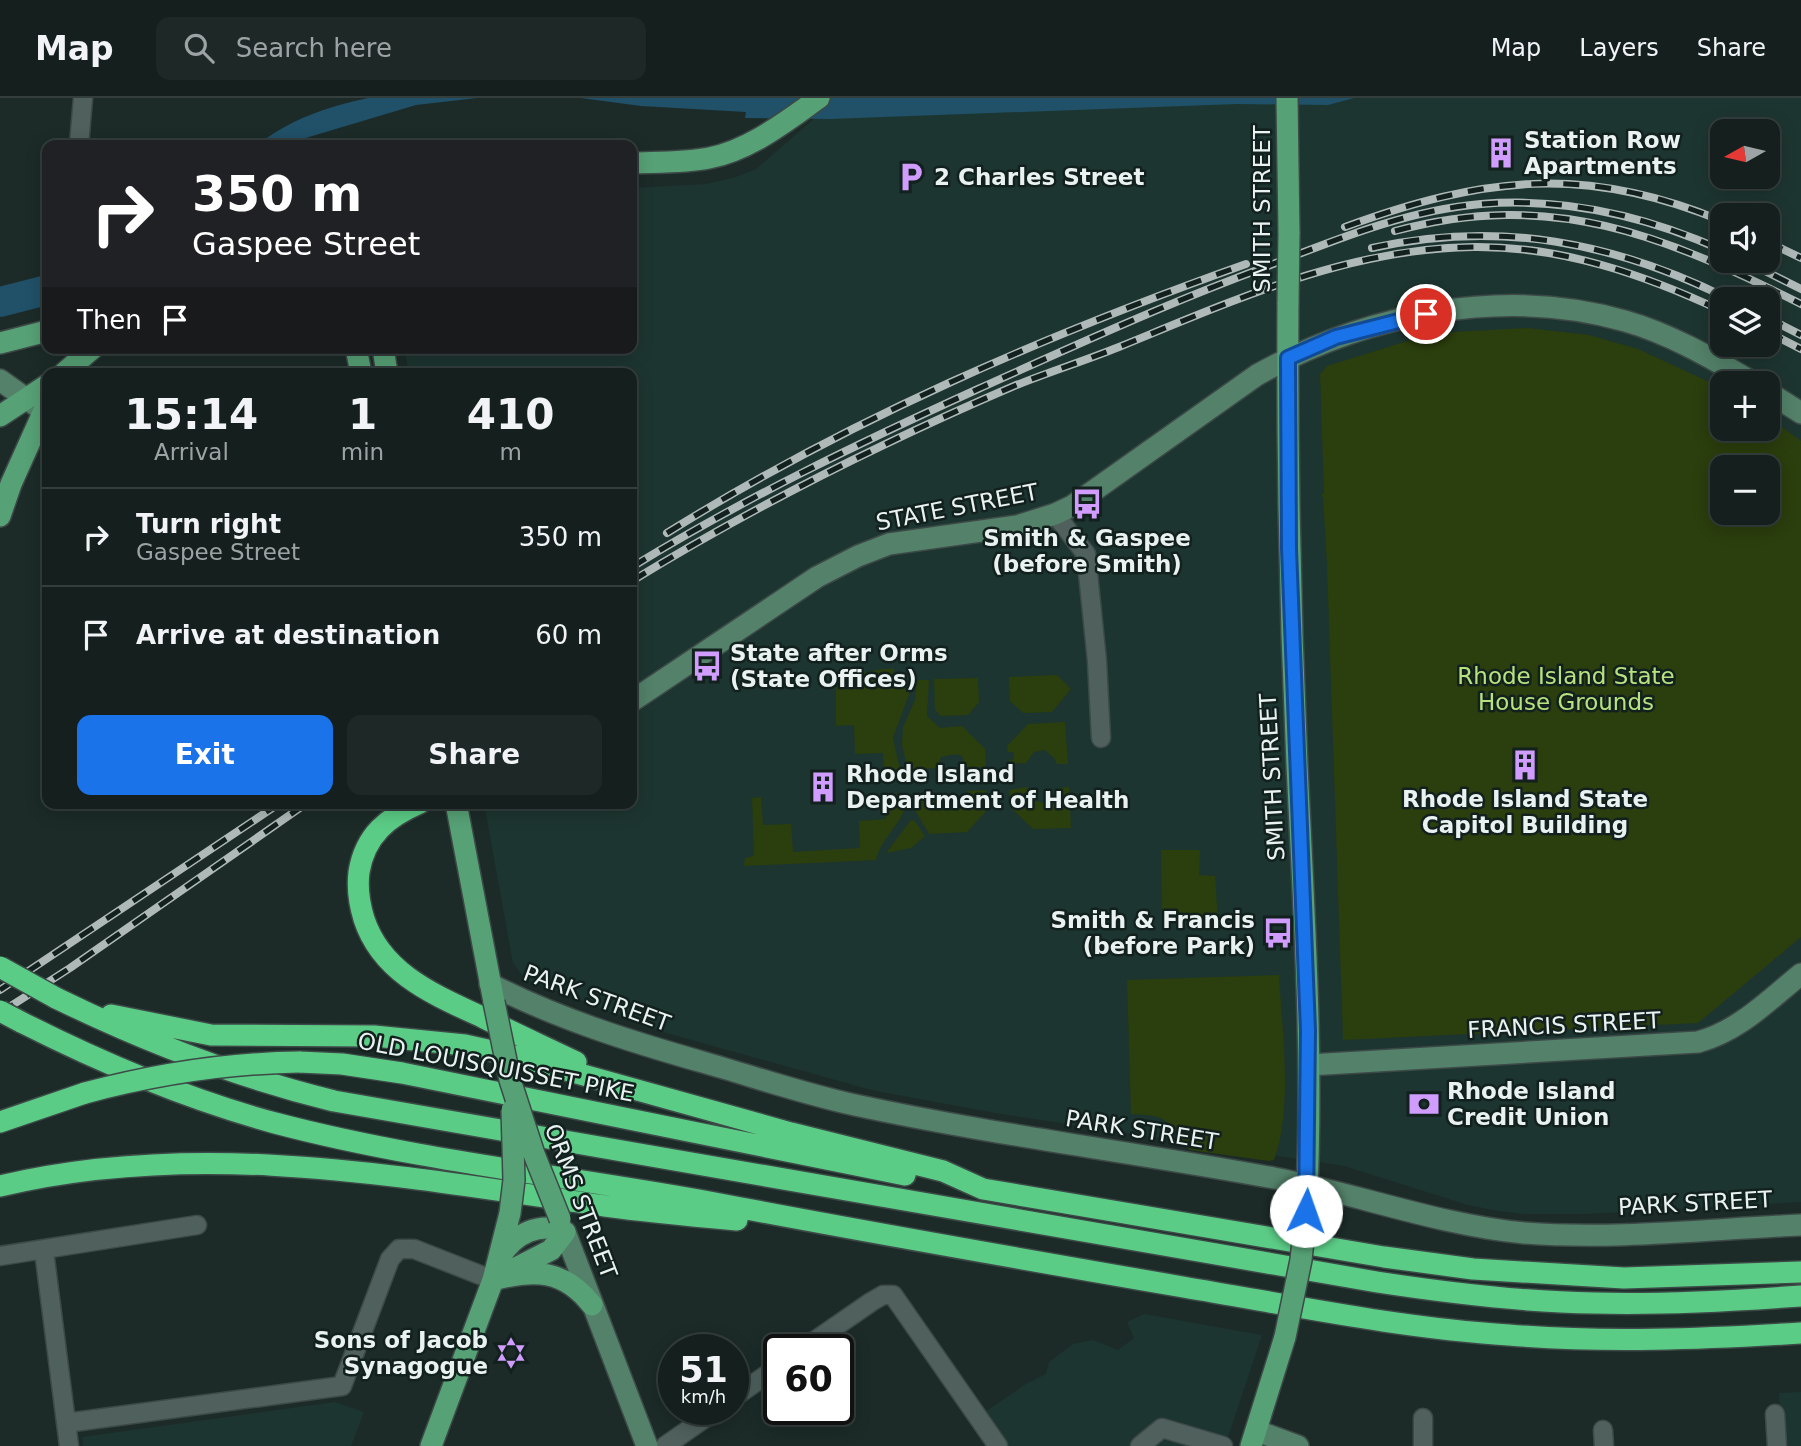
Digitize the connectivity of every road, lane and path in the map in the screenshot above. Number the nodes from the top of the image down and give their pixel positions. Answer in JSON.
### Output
{"nodes":[{"id":1,"x":83,"y":98,"type":"edge"},
{"id":2,"x":812,"y":103,"type":"edge"},
{"id":3,"x":1288,"y":103,"type":"edge"},
{"id":4,"x":79,"y":140,"type":"edge"},
{"id":5,"x":637,"y":163,"type":"edge"},
{"id":6,"x":42,"y":332,"type":"edge"},
{"id":7,"x":0,"y":343,"type":"edge"},
{"id":8,"x":86,"y":354,"type":"edge"},
{"id":9,"x":1288,"y":358,"type":"junction"},
{"id":10,"x":70,"y":368,"type":"edge"},
{"id":11,"x":1734,"y":371,"type":"edge"},
{"id":12,"x":0,"y":380,"type":"edge"},
{"id":13,"x":42,"y":388,"type":"edge"},
{"id":14,"x":25,"y":398,"type":"junction"},
{"id":15,"x":1780,"y":400,"type":"edge"},
{"id":16,"x":42,"y":406,"type":"edge"},
{"id":17,"x":1801,"y":414,"type":"edge"},
{"id":18,"x":0,"y":416,"type":"edge"},
{"id":19,"x":42,"y":417,"type":"edge"},
{"id":20,"x":1055,"y":514,"type":"junction"},
{"id":21,"x":0,"y":516,"type":"edge"},
{"id":22,"x":637,"y":698,"type":"edge"},
{"id":23,"x":1101,"y":738,"type":"dead end"},
{"id":24,"x":408,"y":809,"type":"edge"},
{"id":25,"x":457,"y":809,"type":"edge"},
{"id":26,"x":0,"y":967,"type":"edge"},
{"id":27,"x":1801,"y":974,"type":"edge"},
{"id":28,"x":492,"y":993,"type":"junction"},
{"id":29,"x":56,"y":998,"type":"junction"},
{"id":30,"x":0,"y":1011,"type":"edge"},
{"id":31,"x":1308,"y":1065,"type":"junction"},
{"id":32,"x":510,"y":1080,"type":"junction"},
{"id":33,"x":635,"y":1090,"type":"junction"},
{"id":34,"x":0,"y":1122,"type":"edge"},
{"id":35,"x":1307,"y":1185,"type":"junction"},
{"id":36,"x":0,"y":1186,"type":"edge"},
{"id":37,"x":983,"y":1189,"type":"junction"},
{"id":38,"x":197,"y":1225,"type":"dead end"},
{"id":39,"x":1801,"y":1225,"type":"edge"},
{"id":40,"x":562,"y":1226,"type":"junction"},
{"id":41,"x":868,"y":1232,"type":"junction"},
{"id":42,"x":44,"y":1251,"type":"junction"},
{"id":43,"x":0,"y":1256,"type":"edge"},
{"id":44,"x":499,"y":1258,"type":"junction"},
{"id":45,"x":1801,"y":1272,"type":"edge"},
{"id":46,"x":493,"y":1280,"type":"junction"},
{"id":47,"x":1801,"y":1296,"type":"edge"},
{"id":48,"x":593,"y":1305,"type":"junction"},
{"id":49,"x":825,"y":1334,"type":"edge"},
{"id":50,"x":1801,"y":1334,"type":"edge"},
{"id":51,"x":1755,"y":1336,"type":"junction"},
{"id":52,"x":1801,"y":1340,"type":"edge"},
{"id":53,"x":1775,"y":1414,"type":"dead end"},
{"id":54,"x":1423,"y":1418,"type":"dead end"},
{"id":55,"x":66,"y":1423,"type":"junction"},
{"id":56,"x":695,"y":1425,"type":"edge"},
{"id":57,"x":1254,"y":1438,"type":"edge"},
{"id":58,"x":69,"y":1446,"type":"edge"},
{"id":59,"x":430,"y":1446,"type":"edge"},
{"id":60,"x":647,"y":1446,"type":"edge"},
{"id":61,"x":665,"y":1446,"type":"edge"},
{"id":62,"x":998,"y":1446,"type":"edge"},
{"id":63,"x":1140,"y":1446,"type":"edge"},
{"id":64,"x":1223,"y":1446,"type":"edge"},
{"id":65,"x":1298,"y":1446,"type":"edge"},
{"id":66,"x":1423,"y":1446,"type":"edge"},
{"id":67,"x":1777,"y":1446,"type":"edge"}],
"edges":[{"from":1,"to":4,"type":"street"},
{"from":2,"to":5,"type":"main road"},
{"from":3,"to":9,"type":"main road","name":"SMITH STREET","bridge":true},
{"from":6,"to":7,"type":"main road"},
{"from":8,"to":10,"type":"main road"},
{"from":9,"to":11,"type":"street","name":"STATE STREET"},
{"from":9,"to":20,"type":"street","name":"STATE STREET"},
{"from":9,"to":31,"type":"main road","name":"SMITH STREET"},
{"from":12,"to":14,"type":"street"},
{"from":13,"to":14,"type":"main road"},
{"from":14,"to":16,"type":"street"},
{"from":14,"to":18,"type":"main road"},
{"from":15,"to":17,"type":"street"},
{"from":19,"to":21,"type":"main road"},
{"from":20,"to":22,"type":"street","name":"STATE STREET"},
{"from":20,"to":23,"type":"street"},
{"from":24,"to":33,"type":"highway"},
{"from":25,"to":28,"type":"main road","name":"ORMS STREET"},
{"from":26,"to":29,"type":"highway","bridge":true},
{"from":27,"to":31,"type":"street","name":"FRANCIS STREET"},
{"from":28,"to":32,"type":"main road","name":"ORMS STREET","bridge":true},
{"from":28,"to":35,"type":"street","name":"PARK STREET"},
{"from":29,"to":33,"type":"highway"},
{"from":29,"to":47,"type":"highway"},
{"from":30,"to":41,"type":"highway","bridge":true},
{"from":31,"to":35,"type":"main road","name":"SMITH STREET"},
{"from":32,"to":40,"type":"main road","name":"ORMS STREET","bridge":true},
{"from":32,"to":44,"type":"main road","bridge":true},
{"from":33,"to":37,"type":"highway"},
{"from":34,"to":37,"type":"highway","name":"OLD LOUISQUISSET PIKE","bridge":true},
{"from":35,"to":39,"type":"street","name":"PARK STREET"},
{"from":35,"to":57,"type":"main road","name":"SMITH STREET","bridge":true},
{"from":36,"to":41,"type":"highway"},
{"from":37,"to":45,"type":"highway"},
{"from":38,"to":42,"type":"street"},
{"from":40,"to":44,"type":"main road"},
{"from":40,"to":46,"type":"main road"},
{"from":40,"to":48,"type":"street","name":"ORMS STREET"},
{"from":41,"to":51,"type":"highway"},
{"from":42,"to":43,"type":"street"},
{"from":42,"to":55,"type":"street"},
{"from":44,"to":46,"type":"main road"},
{"from":46,"to":48,"type":"main road"},
{"from":46,"to":55,"type":"street"},
{"from":46,"to":59,"type":"main road"},
{"from":48,"to":60,"type":"street","name":"ORMS STREET"},
{"from":49,"to":62,"type":"street"},
{"from":50,"to":51,"type":"highway"},
{"from":51,"to":52,"type":"highway"},
{"from":53,"to":67,"type":"street"},
{"from":54,"to":66,"type":"street"},
{"from":55,"to":58,"type":"street"},
{"from":56,"to":61,"type":"street"},
{"from":57,"to":65,"type":"street"},
{"from":63,"to":64,"type":"street"}]}
